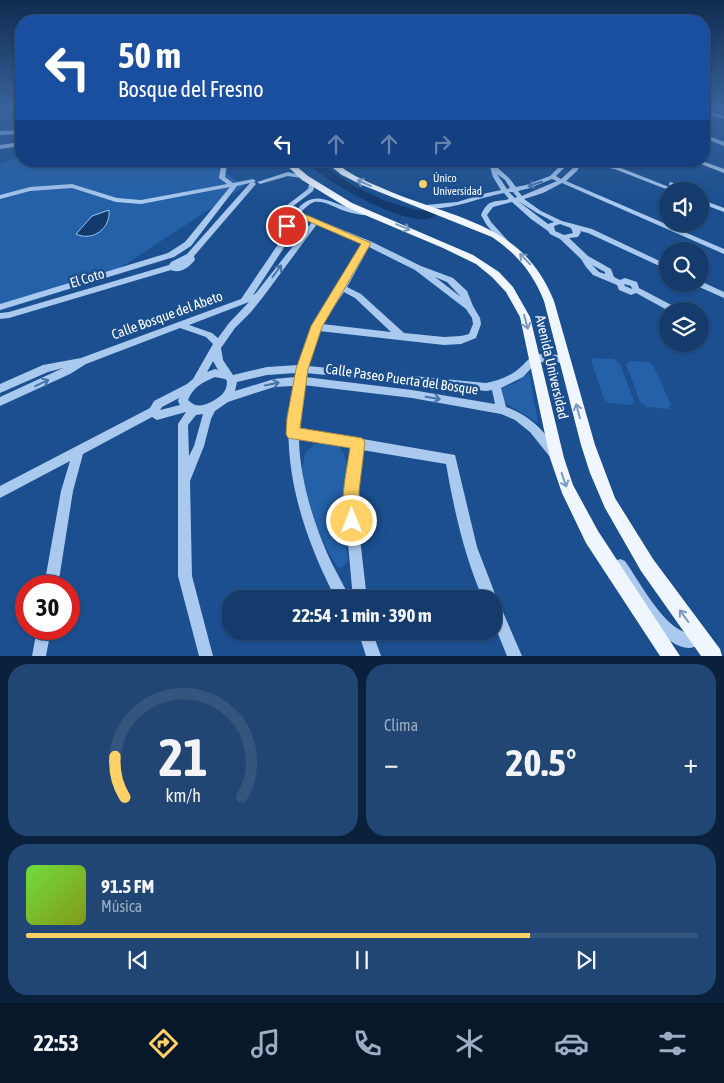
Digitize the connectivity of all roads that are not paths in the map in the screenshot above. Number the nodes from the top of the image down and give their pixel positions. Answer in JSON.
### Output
{"nodes":[{"id":1,"x":711,"y":139,"type":"edge"},
{"id":2,"x":724,"y":144,"type":"edge"},
{"id":3,"x":15,"y":145,"type":"edge"},
{"id":4,"x":0,"y":147,"type":"edge"},
{"id":5,"x":710,"y":166,"type":"edge"},
{"id":6,"x":224,"y":167,"type":"edge"},
{"id":7,"x":287,"y":167,"type":"edge"},
{"id":8,"x":291,"y":167,"type":"edge"},
{"id":9,"x":336,"y":167,"type":"edge"},
{"id":10,"x":491,"y":167,"type":"edge"},
{"id":11,"x":562,"y":167,"type":"edge"},
{"id":12,"x":577,"y":167,"type":"edge"},
{"id":13,"x":611,"y":167,"type":"edge"},
{"id":14,"x":625,"y":167,"type":"edge"},
{"id":15,"x":724,"y":170,"type":"edge"},
{"id":16,"x":301,"y":176,"type":"junction"},
{"id":17,"x":552,"y":177,"type":"junction"},
{"id":18,"x":562,"y":181,"type":"junction"},
{"id":19,"x":256,"y":182,"type":"junction"},
{"id":20,"x":659,"y":182,"type":"edge"},
{"id":21,"x":659,"y":183,"type":"edge"},
{"id":22,"x":312,"y":185,"type":"junction"},
{"id":23,"x":234,"y":186,"type":"junction"},
{"id":24,"x":511,"y":190,"type":"junction"},
{"id":25,"x":0,"y":197,"type":"edge"},
{"id":26,"x":478,"y":198,"type":"joint"},
{"id":27,"x":516,"y":199,"type":"junction"},
{"id":28,"x":709,"y":199,"type":"edge"},
{"id":29,"x":709,"y":204,"type":"edge"},
{"id":30,"x":290,"y":205,"type":"joint"},
{"id":31,"x":724,"y":205,"type":"edge"},
{"id":32,"x":426,"y":208,"type":"junction"},
{"id":33,"x":724,"y":210,"type":"edge"},
{"id":34,"x":372,"y":214,"type":"junction"},
{"id":35,"x":294,"y":218,"type":"junction"},
{"id":36,"x":315,"y":222,"type":"junction"},
{"id":37,"x":560,"y":222,"type":"junction"},
{"id":38,"x":574,"y":227,"type":"junction"},
{"id":39,"x":550,"y":229,"type":"junction"},
{"id":40,"x":564,"y":237,"type":"junction"},
{"id":41,"x":284,"y":240,"type":"junction"},
{"id":42,"x":300,"y":242,"type":"junction"},
{"id":43,"x":505,"y":242,"type":"junction"},
{"id":44,"x":367,"y":243,"type":"junction"},
{"id":45,"x":724,"y":252,"type":"edge"},
{"id":46,"x":659,"y":264,"type":"edge"},
{"id":47,"x":342,"y":288,"type":"junction"},
{"id":48,"x":709,"y":288,"type":"edge"},
{"id":49,"x":260,"y":295,"type":"junction"},
{"id":50,"x":724,"y":295,"type":"edge"},
{"id":51,"x":244,"y":301,"type":"junction"},
{"id":52,"x":659,"y":302,"type":"edge"},
{"id":53,"x":0,"y":307,"type":"edge"},
{"id":54,"x":4,"y":315,"type":"edge"},
{"id":55,"x":234,"y":321,"type":"junction"},
{"id":56,"x":0,"y":323,"type":"edge"},
{"id":57,"x":180,"y":325,"type":"junction"},
{"id":58,"x":317,"y":326,"type":"junction"},
{"id":59,"x":401,"y":336,"type":"junction"},
{"id":60,"x":218,"y":346,"type":"junction"},
{"id":61,"x":535,"y":358,"type":"junction"},
{"id":62,"x":564,"y":359,"type":"junction"},
{"id":63,"x":83,"y":361,"type":"junction"},
{"id":64,"x":302,"y":369,"type":"junction"},
{"id":65,"x":230,"y":377,"type":"junction"},
{"id":66,"x":413,"y":380,"type":"junction"},
{"id":67,"x":300,"y":381,"type":"junction"},
{"id":68,"x":193,"y":384,"type":"junction"},
{"id":69,"x":496,"y":386,"type":"junction"},
{"id":70,"x":0,"y":389,"type":"edge"},
{"id":71,"x":412,"y":394,"type":"junction"},
{"id":72,"x":226,"y":398,"type":"junction"},
{"id":73,"x":0,"y":402,"type":"edge"},
{"id":74,"x":212,"y":406,"type":"junction"},
{"id":75,"x":190,"y":409,"type":"junction"},
{"id":76,"x":502,"y":410,"type":"junction"},
{"id":77,"x":154,"y":411,"type":"junction"},
{"id":78,"x":293,"y":434,"type":"junction"},
{"id":79,"x":358,"y":442,"type":"junction"},
{"id":80,"x":78,"y":452,"type":"junction"},
{"id":81,"x":557,"y":458,"type":"junction"},
{"id":82,"x":184,"y":480,"type":"junction"},
{"id":83,"x":0,"y":492,"type":"edge"},
{"id":84,"x":592,"y":537,"type":"junction"},
{"id":85,"x":53,"y":575,"type":"edge"},
{"id":86,"x":338,"y":590,"type":"edge"},
{"id":87,"x":359,"y":590,"type":"edge"},
{"id":88,"x":486,"y":590,"type":"edge"},
{"id":89,"x":502,"y":625,"type":"edge"},
{"id":90,"x":700,"y":638,"type":"junction"},
{"id":91,"x":42,"y":640,"type":"edge"},
{"id":92,"x":368,"y":640,"type":"edge"},
{"id":93,"x":39,"y":656,"type":"edge"},
{"id":94,"x":206,"y":656,"type":"edge"},
{"id":95,"x":374,"y":656,"type":"edge"},
{"id":96,"x":516,"y":656,"type":"edge"},
{"id":97,"x":670,"y":656,"type":"edge"},
{"id":98,"x":713,"y":656,"type":"edge"}],
"edges":[{"from":1,"to":2,"type":"street"},
{"from":3,"to":4,"type":"street"},
{"from":5,"to":15,"type":"street"},
{"from":6,"to":23,"type":"street"},
{"from":7,"to":19,"type":"street"},
{"from":8,"to":16,"type":"main road","name":"Avenida Universidad"},
{"from":32,"to":9,"type":"main road","name":"Avenida Universidad","one_way":true},
{"from":10,"to":24,"type":"street"},
{"from":11,"to":17,"type":"street"},
{"from":12,"to":18,"type":"street"},
{"from":13,"to":21,"type":"street"},
{"from":14,"to":20,"type":"street"},
{"from":16,"to":19,"type":"street"},
{"from":16,"to":22,"type":"main road","name":"Avenida Universidad"},
{"from":17,"to":18,"type":"street"},
{"from":17,"to":24,"type":"street","one_way":true},
{"from":18,"to":27,"type":"street"},
{"from":18,"to":45,"type":"street"},
{"from":19,"to":23,"type":"street"},
{"from":19,"to":54,"type":"street","name":"El Coto"},
{"from":22,"to":30,"type":"street"},
{"from":22,"to":34,"type":"main road","name":"Avenida Universidad"},
{"from":23,"to":25,"type":"street"},
{"from":23,"to":53,"type":"street"},
{"from":24,"to":26,"type":"street"},
{"from":24,"to":27,"type":"street"},
{"from":26,"to":32,"type":"street"},
{"from":27,"to":37,"type":"street"},
{"from":27,"to":39,"type":"street"},
{"from":27,"to":43,"type":"street"},
{"from":28,"to":31,"type":"street"},
{"from":29,"to":33,"type":"street"},
{"from":30,"to":35,"type":"street"},
{"from":32,"to":43,"type":"main road","name":"Avenida Universidad"},
{"from":34,"to":35,"type":"street"},
{"from":34,"to":61,"type":"main road","name":"Avenida Universidad","one_way":true},
{"from":35,"to":36,"type":"street"},
{"from":35,"to":41,"type":"street"},
{"from":36,"to":42,"type":"street"},
{"from":36,"to":44,"type":"street"},
{"from":37,"to":38,"type":"street"},
{"from":37,"to":39,"type":"street"},
{"from":38,"to":40,"type":"street"},
{"from":38,"to":46,"type":"street"},
{"from":39,"to":40,"type":"street"},
{"from":40,"to":52,"type":"street"},
{"from":41,"to":42,"type":"street"},
{"from":41,"to":51,"type":"street"},
{"from":49,"to":42,"type":"street","one_way":true},
{"from":62,"to":43,"type":"main road","name":"Avenida Universidad","one_way":true},
{"from":44,"to":47,"type":"street"},
{"from":44,"to":59,"type":"street"},
{"from":47,"to":58,"type":"street"},
{"from":47,"to":59,"type":"street"},
{"from":48,"to":50,"type":"street"},
{"from":49,"to":51,"type":"street","name":"Calle Bosque del Abeto"},
{"from":49,"to":55,"type":"street"},
{"from":51,"to":55,"type":"street"},
{"from":51,"to":57,"type":"street","name":"Calle Bosque del Abeto"},
{"from":54,"to":56,"type":"street"},
{"from":55,"to":60,"type":"street"},
{"from":57,"to":60,"type":"street"},
{"from":57,"to":63,"type":"street","name":"Calle Bosque del Abeto"},
{"from":58,"to":59,"type":"street"},
{"from":58,"to":64,"type":"street"},
{"from":60,"to":65,"type":"street"},
{"from":60,"to":68,"type":"street"},
{"from":61,"to":62,"type":"street"},
{"from":61,"to":69,"type":"street","name":"Calle Paseo Puerta del Bosque"},
{"from":61,"to":81,"type":"main road","name":"Avenida Universidad"},
{"from":90,"to":62,"type":"main road","name":"Avenida Universidad","one_way":true},
{"from":63,"to":70,"type":"street","name":"Calle Bosque del Abeto"},
{"from":73,"to":63,"type":"street","name":"Calle Bosque del Abeto","one_way":true},
{"from":64,"to":65,"type":"street","name":"Calle Paseo Puerta del Bosque"},
{"from":64,"to":66,"type":"street","name":"Calle Paseo Puerta del Bosque"},
{"from":64,"to":67,"type":"street"},
{"from":65,"to":68,"type":"street","name":"Calle Paseo Puerta del Bosque"},
{"from":65,"to":72,"type":"street"},
{"from":66,"to":69,"type":"street","name":"Calle Paseo Puerta del Bosque"},
{"from":66,"to":71,"type":"street"},
{"from":67,"to":71,"type":"street","name":"Calle Paseo Puerta del Bosque"},
{"from":72,"to":67,"type":"street","name":"Calle Paseo Puerta del Bosque","one_way":true},
{"from":67,"to":78,"type":"street"},
{"from":68,"to":75,"type":"street"},
{"from":68,"to":77,"type":"street"},
{"from":69,"to":76,"type":"street"},
{"from":71,"to":76,"type":"street","name":"Calle Paseo Puerta del Bosque","one_way":true},
{"from":72,"to":74,"type":"street","name":"Calle Paseo Puerta del Bosque"},
{"from":74,"to":75,"type":"street","name":"Calle Paseo Puerta del Bosque"},
{"from":74,"to":82,"type":"street"},
{"from":75,"to":77,"type":"street"},
{"from":75,"to":82,"type":"street"},
{"from":76,"to":81,"type":"street","name":"Calle Paseo Puerta del Bosque"},
{"from":77,"to":80,"type":"street"},
{"from":78,"to":79,"type":"street"},
{"from":78,"to":86,"type":"street"},
{"from":79,"to":87,"type":"street"},
{"from":79,"to":88,"type":"street"},
{"from":80,"to":83,"type":"street"},
{"from":80,"to":85,"type":"street"},
{"from":81,"to":84,"type":"main road","name":"Avenida Universidad","one_way":true},
{"from":82,"to":94,"type":"street"},
{"from":84,"to":90,"type":"street"},
{"from":84,"to":97,"type":"main road","name":"Avenida Universidad"},
{"from":89,"to":96,"type":"street"},
{"from":90,"to":98,"type":"main road","name":"Avenida Universidad"},
{"from":91,"to":93,"type":"street"},
{"from":92,"to":95,"type":"street"}]}
